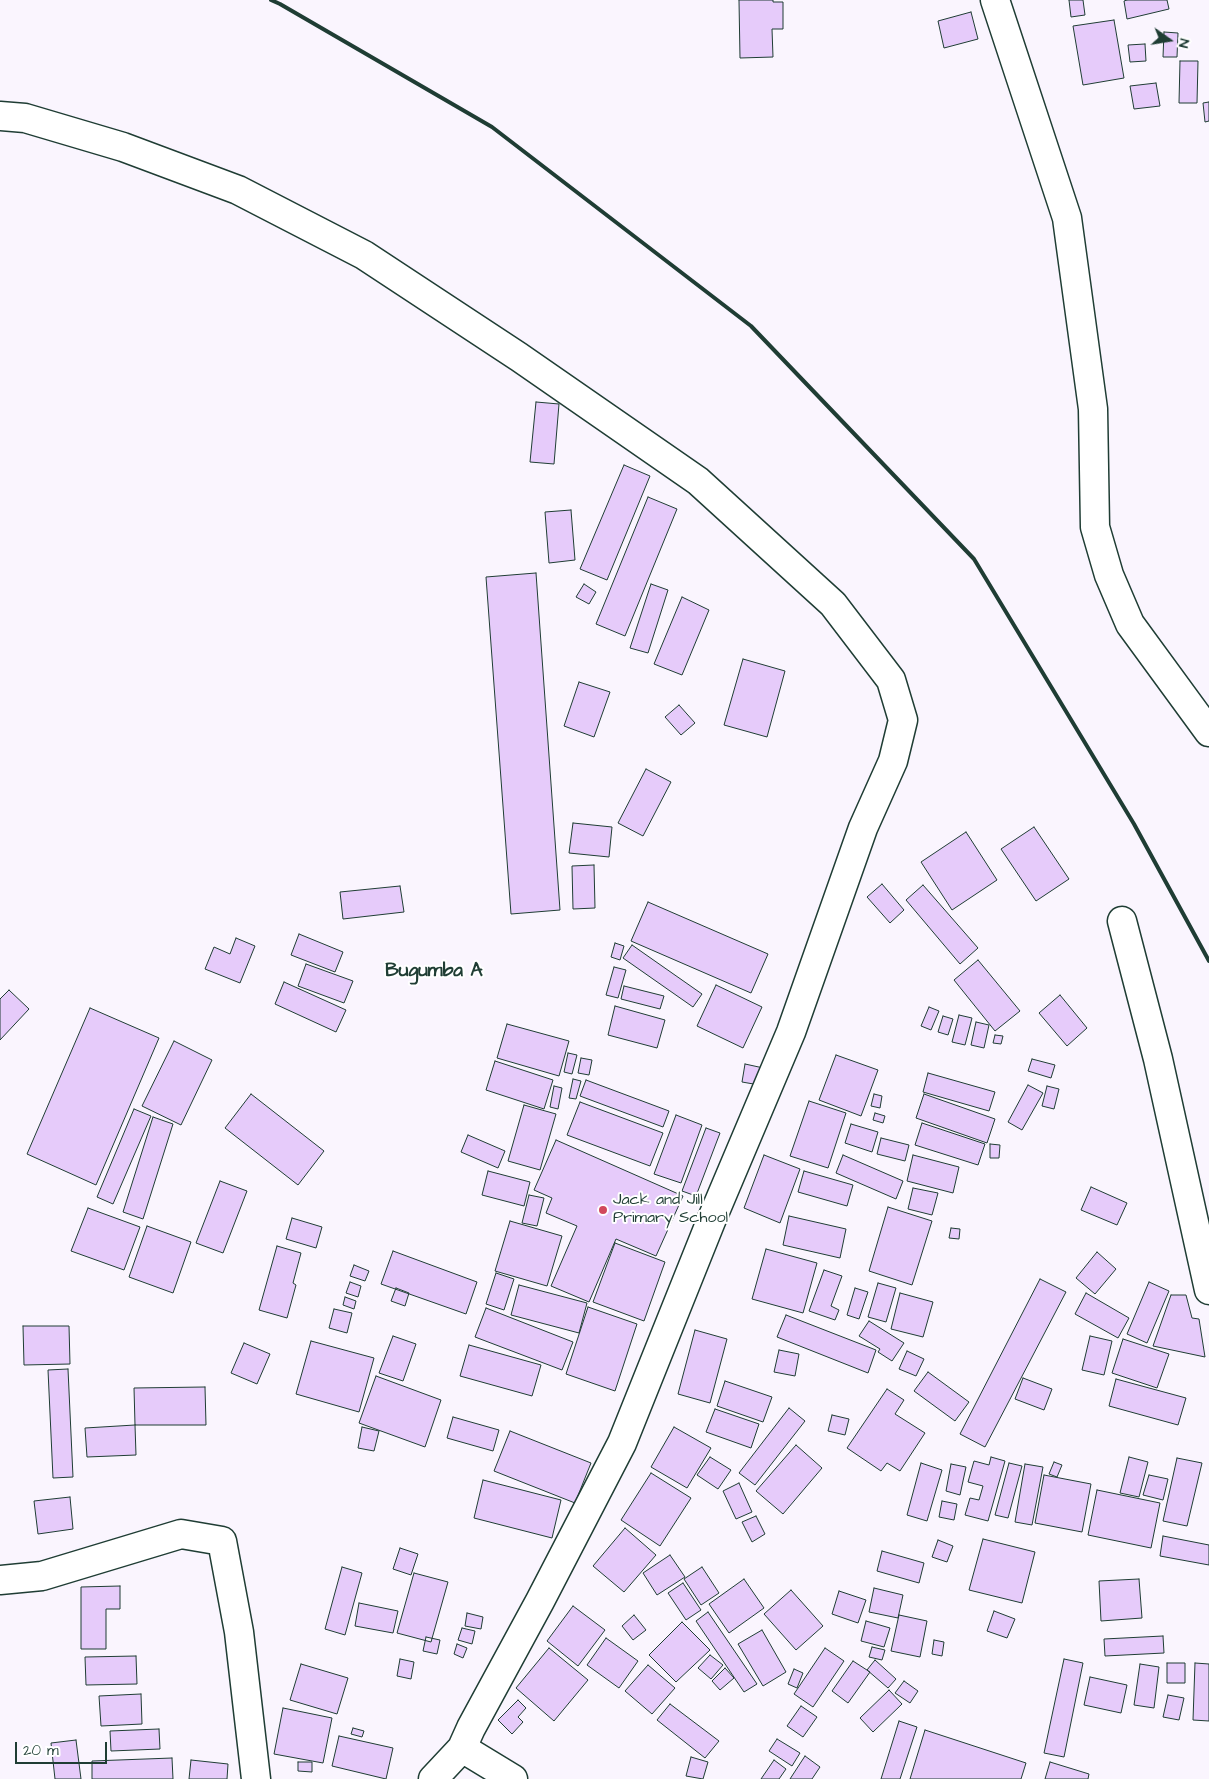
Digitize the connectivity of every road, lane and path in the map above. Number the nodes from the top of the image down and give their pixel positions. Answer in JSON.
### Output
{"nodes":[{"id":1,"x":995,"y":0,"type":"edge"},
{"id":2,"x":0,"y":116,"type":"edge"},
{"id":3,"x":1209,"y":732,"type":"edge"},
{"id":4,"x":1122,"y":921,"type":"dead end"},
{"id":5,"x":1209,"y":1290,"type":"edge"},
{"id":6,"x":0,"y":1580,"type":"edge"},
{"id":7,"x":462,"y":1748,"type":"junction"},
{"id":8,"x":256,"y":1779,"type":"edge"},
{"id":9,"x":433,"y":1779,"type":"edge"},
{"id":10,"x":513,"y":1779,"type":"edge"}],
"edges":[{"from":1,"to":3,"type":"street"},
{"from":2,"to":7,"type":"street"},
{"from":4,"to":5,"type":"street"},
{"from":6,"to":8,"type":"street"},
{"from":7,"to":9,"type":"street"},
{"from":7,"to":10,"type":"street"}]}
